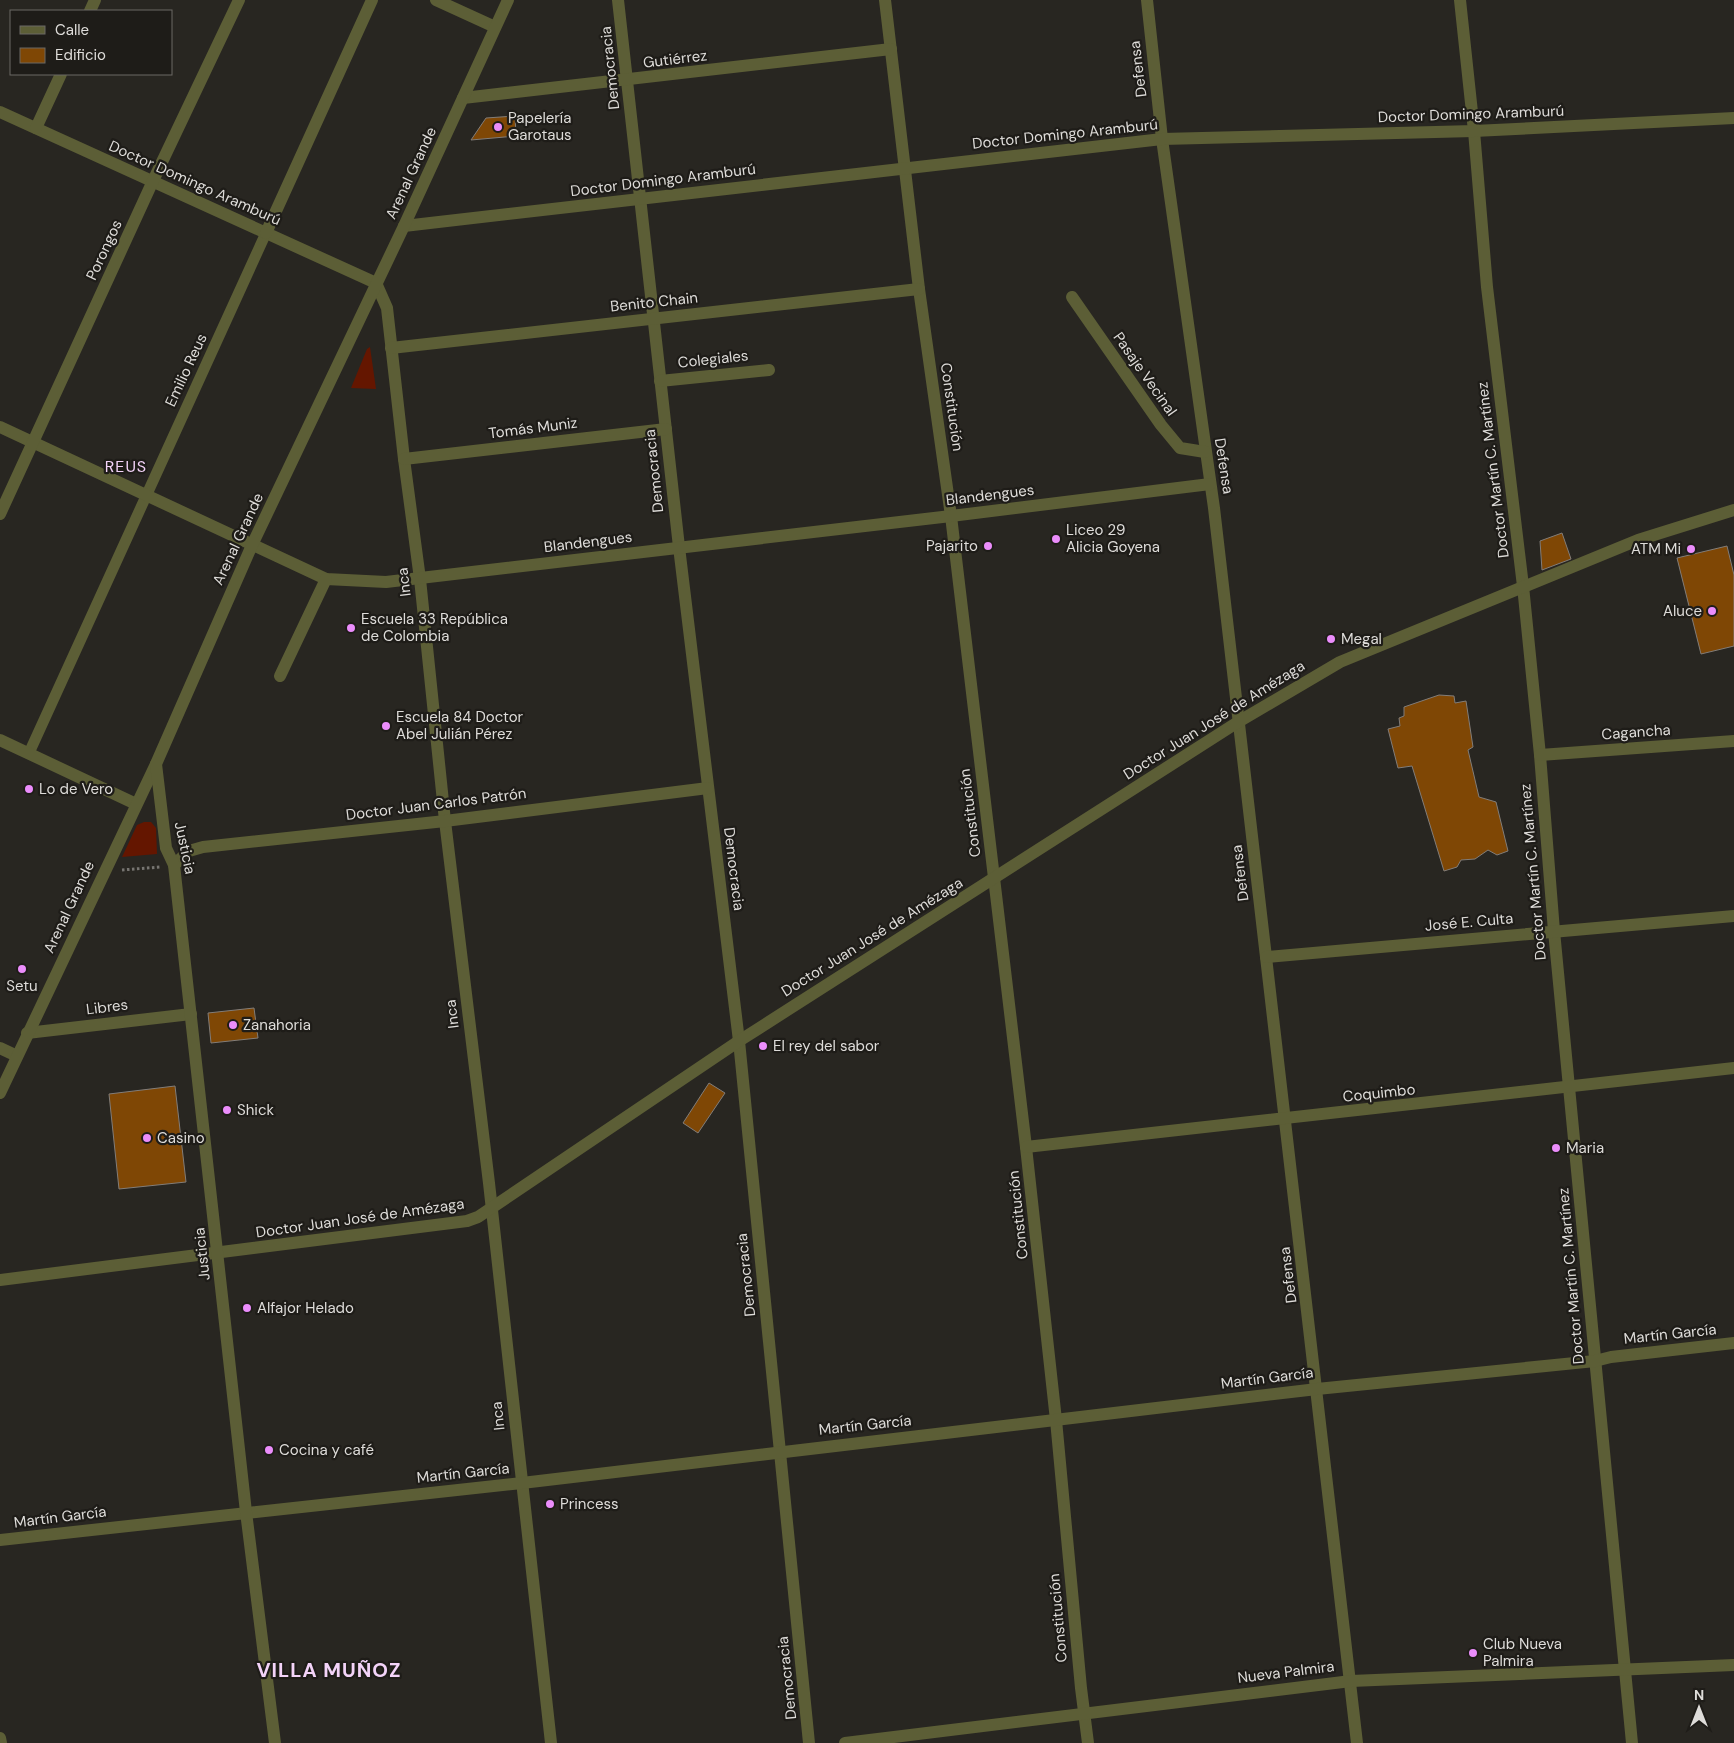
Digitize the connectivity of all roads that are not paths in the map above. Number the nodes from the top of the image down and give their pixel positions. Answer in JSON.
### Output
{"nodes":[{"id":1,"x":239,"y":0,"type":"edge"},
{"id":2,"x":372,"y":0,"type":"edge"},
{"id":3,"x":436,"y":0,"type":"edge"},
{"id":4,"x":508,"y":0,"type":"edge"},
{"id":5,"x":618,"y":0,"type":"edge"},
{"id":6,"x":884,"y":0,"type":"edge"},
{"id":7,"x":1146,"y":0,"type":"edge"},
{"id":8,"x":1460,"y":0,"type":"edge"},
{"id":9,"x":495,"y":27,"type":"junction"},
{"id":10,"x":891,"y":49,"type":"junction"},
{"id":11,"x":61,"y":75,"type":"edge"},
{"id":12,"x":627,"y":81,"type":"junction"},
{"id":13,"x":463,"y":98,"type":"junction"},
{"id":14,"x":0,"y":112,"type":"edge"},
{"id":15,"x":1734,"y":118,"type":"edge"},
{"id":16,"x":36,"y":128,"type":"junction"},
{"id":17,"x":1474,"y":131,"type":"junction"},
{"id":18,"x":1162,"y":139,"type":"junction"},
{"id":19,"x":906,"y":168,"type":"junction"},
{"id":20,"x":152,"y":183,"type":"junction"},
{"id":21,"x":640,"y":198,"type":"junction"},
{"id":22,"x":404,"y":226,"type":"junction"},
{"id":23,"x":266,"y":233,"type":"junction"},
{"id":24,"x":376,"y":283,"type":"junction"},
{"id":25,"x":919,"y":289,"type":"junction"},
{"id":26,"x":1072,"y":297,"type":"dead end"},
{"id":27,"x":654,"y":318,"type":"junction"},
{"id":28,"x":391,"y":348,"type":"junction"},
{"id":29,"x":769,"y":370,"type":"dead end"},
{"id":30,"x":660,"y":381,"type":"junction"},
{"id":31,"x":0,"y":427,"type":"edge"},
{"id":32,"x":666,"y":429,"type":"junction"},
{"id":33,"x":34,"y":442,"type":"junction"},
{"id":34,"x":1205,"y":452,"type":"junction"},
{"id":35,"x":404,"y":459,"type":"junction"},
{"id":36,"x":1210,"y":484,"type":"junction"},
{"id":37,"x":147,"y":494,"type":"junction"},
{"id":38,"x":1734,"y":510,"type":"edge"},
{"id":39,"x":0,"y":514,"type":"edge"},
{"id":40,"x":951,"y":516,"type":"junction"},
{"id":41,"x":253,"y":543,"type":"junction"},
{"id":42,"x":679,"y":547,"type":"junction"},
{"id":43,"x":326,"y":579,"type":"junction"},
{"id":44,"x":420,"y":579,"type":"junction"},
{"id":45,"x":1523,"y":586,"type":"junction"},
{"id":46,"x":280,"y":676,"type":"dead end"},
{"id":47,"x":1238,"y":722,"type":"junction"},
{"id":48,"x":0,"y":740,"type":"edge"},
{"id":49,"x":1734,"y":741,"type":"edge"},
{"id":50,"x":29,"y":753,"type":"junction"},
{"id":51,"x":1540,"y":754,"type":"junction"},
{"id":52,"x":156,"y":764,"type":"junction"},
{"id":53,"x":708,"y":788,"type":"junction"},
{"id":54,"x":136,"y":804,"type":"junction"},
{"id":55,"x":445,"y":821,"type":"junction"},
{"id":56,"x":174,"y":865,"type":"junction"},
{"id":57,"x":994,"y":880,"type":"junction"},
{"id":58,"x":1734,"y":916,"type":"edge"},
{"id":59,"x":1554,"y":931,"type":"junction"},
{"id":60,"x":1266,"y":957,"type":"junction"},
{"id":61,"x":191,"y":1014,"type":"junction"},
{"id":62,"x":27,"y":1033,"type":"junction"},
{"id":63,"x":739,"y":1041,"type":"junction"},
{"id":64,"x":0,"y":1048,"type":"edge"},
{"id":65,"x":17,"y":1056,"type":"junction"},
{"id":66,"x":1734,"y":1068,"type":"edge"},
{"id":67,"x":1569,"y":1088,"type":"junction"},
{"id":68,"x":0,"y":1093,"type":"edge"},
{"id":69,"x":1286,"y":1120,"type":"junction"},
{"id":70,"x":1026,"y":1147,"type":"junction"},
{"id":71,"x":491,"y":1210,"type":"junction"},
{"id":72,"x":219,"y":1254,"type":"junction"},
{"id":73,"x":0,"y":1280,"type":"edge"},
{"id":74,"x":1734,"y":1343,"type":"edge"},
{"id":75,"x":1595,"y":1361,"type":"junction"},
{"id":76,"x":1317,"y":1388,"type":"junction"},
{"id":77,"x":1056,"y":1420,"type":"junction"},
{"id":78,"x":780,"y":1451,"type":"junction"},
{"id":79,"x":522,"y":1483,"type":"junction"},
{"id":80,"x":246,"y":1512,"type":"junction"},
{"id":81,"x":0,"y":1540,"type":"edge"},
{"id":82,"x":1734,"y":1666,"type":"edge"},
{"id":83,"x":1625,"y":1671,"type":"junction"},
{"id":84,"x":1350,"y":1681,"type":"junction"},
{"id":85,"x":1084,"y":1712,"type":"junction"},
{"id":86,"x":0,"y":1738,"type":"edge"},
{"id":87,"x":1,"y":1743,"type":"edge"},
{"id":88,"x":275,"y":1743,"type":"edge"},
{"id":89,"x":551,"y":1743,"type":"edge"},
{"id":90,"x":809,"y":1743,"type":"edge"},
{"id":91,"x":845,"y":1743,"type":"edge"},
{"id":92,"x":1088,"y":1743,"type":"edge"},
{"id":93,"x":1358,"y":1743,"type":"edge"},
{"id":94,"x":1632,"y":1743,"type":"edge"}],
"edges":[{"from":1,"to":20,"type":"street","name":"Porongos"},
{"from":2,"to":23,"type":"street","name":"Emilio Reus"},
{"from":3,"to":9,"type":"street"},
{"from":4,"to":9,"type":"street","name":"Arenal Grande"},
{"from":5,"to":12,"type":"street","name":"Democracia"},
{"from":6,"to":10,"type":"street","name":"Constitución"},
{"from":7,"to":18,"type":"street","name":"Defensa"},
{"from":8,"to":17,"type":"street","name":"Doctor Martín C. Martínez"},
{"from":9,"to":13,"type":"street","name":"Arenal Grande"},
{"from":10,"to":12,"type":"street","name":"Gutiérrez"},
{"from":10,"to":19,"type":"street","name":"Constitución"},
{"from":11,"to":16,"type":"street"},
{"from":12,"to":13,"type":"street","name":"Gutiérrez"},
{"from":12,"to":21,"type":"street","name":"Democracia"},
{"from":13,"to":22,"type":"street","name":"Arenal Grande"},
{"from":14,"to":16,"type":"street","name":"Doctor Domingo Aramburú"},
{"from":15,"to":17,"type":"street","name":"Doctor Domingo Aramburú"},
{"from":16,"to":20,"type":"street","name":"Doctor Domingo Aramburú"},
{"from":17,"to":18,"type":"street","name":"Doctor Domingo Aramburú"},
{"from":17,"to":45,"type":"street","name":"Doctor Martín C. Martínez"},
{"from":18,"to":19,"type":"street","name":"Doctor Domingo Aramburú"},
{"from":18,"to":34,"type":"street","name":"Defensa"},
{"from":19,"to":21,"type":"street","name":"Doctor Domingo Aramburú"},
{"from":19,"to":25,"type":"street","name":"Constitución"},
{"from":20,"to":23,"type":"street","name":"Doctor Domingo Aramburú"},
{"from":20,"to":33,"type":"street","name":"Porongos"},
{"from":21,"to":22,"type":"street","name":"Doctor Domingo Aramburú"},
{"from":21,"to":27,"type":"street","name":"Democracia"},
{"from":22,"to":24,"type":"street","name":"Arenal Grande"},
{"from":23,"to":24,"type":"street","name":"Doctor Domingo Aramburú"},
{"from":23,"to":37,"type":"street","name":"Emilio Reus"},
{"from":24,"to":28,"type":"street","name":"Inca"},
{"from":24,"to":41,"type":"street","name":"Arenal Grande"},
{"from":25,"to":27,"type":"street","name":"Benito Chain"},
{"from":25,"to":40,"type":"street","name":"Constitución"},
{"from":26,"to":34,"type":"street","name":"Pasaje Vecinal"},
{"from":27,"to":28,"type":"street","name":"Benito Chain"},
{"from":27,"to":30,"type":"street","name":"Democracia"},
{"from":28,"to":35,"type":"street","name":"Inca"},
{"from":29,"to":30,"type":"street","name":"Colegiales"},
{"from":30,"to":32,"type":"street","name":"Democracia"},
{"from":31,"to":33,"type":"street","name":"Blandengues"},
{"from":32,"to":35,"type":"street","name":"Tomás Muniz"},
{"from":32,"to":42,"type":"street","name":"Democracia"},
{"from":33,"to":37,"type":"street","name":"Blandengues"},
{"from":33,"to":39,"type":"street","name":"Porongos"},
{"from":34,"to":36,"type":"street","name":"Defensa"},
{"from":35,"to":44,"type":"street","name":"Inca"},
{"from":36,"to":40,"type":"street","name":"Blandengues"},
{"from":36,"to":47,"type":"street","name":"Defensa"},
{"from":37,"to":41,"type":"street","name":"Blandengues"},
{"from":37,"to":50,"type":"street","name":"Emilio Reus"},
{"from":38,"to":45,"type":"street","name":"Doctor Juan José de Amézaga"},
{"from":40,"to":42,"type":"street","name":"Blandengues"},
{"from":40,"to":57,"type":"street","name":"Constitución"},
{"from":41,"to":43,"type":"street","name":"Blandengues"},
{"from":41,"to":52,"type":"street","name":"Arenal Grande"},
{"from":42,"to":44,"type":"street","name":"Blandengues"},
{"from":42,"to":53,"type":"street","name":"Democracia"},
{"from":43,"to":44,"type":"street","name":"Blandengues"},
{"from":43,"to":46,"type":"street"},
{"from":44,"to":55,"type":"street","name":"Inca"},
{"from":45,"to":47,"type":"street","name":"Doctor Juan José de Amézaga"},
{"from":45,"to":51,"type":"street","name":"Doctor Martín C. Martínez"},
{"from":47,"to":57,"type":"street","name":"Doctor Juan José de Amézaga"},
{"from":47,"to":60,"type":"street","name":"Defensa"},
{"from":48,"to":50,"type":"street"},
{"from":49,"to":51,"type":"street","name":"Cagancha"},
{"from":50,"to":54,"type":"street"},
{"from":51,"to":59,"type":"street","name":"Doctor Martín C. Martínez"},
{"from":52,"to":54,"type":"street","name":"Arenal Grande"},
{"from":52,"to":56,"type":"street","name":"Justicia"},
{"from":53,"to":55,"type":"street","name":"Doctor Juan Carlos Patrón"},
{"from":53,"to":63,"type":"street","name":"Democracia"},
{"from":54,"to":62,"type":"street","name":"Arenal Grande"},
{"from":55,"to":56,"type":"street","name":"Doctor Juan Carlos Patrón"},
{"from":55,"to":71,"type":"street","name":"Inca"},
{"from":56,"to":61,"type":"street","name":"Justicia"},
{"from":57,"to":63,"type":"street","name":"Doctor Juan José de Amézaga"},
{"from":57,"to":70,"type":"street","name":"Constitución"},
{"from":58,"to":59,"type":"street","name":"José E. Culta"},
{"from":59,"to":60,"type":"street","name":"José E. Culta"},
{"from":59,"to":67,"type":"street","name":"Doctor Martín C. Martínez"},
{"from":60,"to":69,"type":"street","name":"Defensa"},
{"from":61,"to":62,"type":"street","name":"Libres"},
{"from":61,"to":72,"type":"street","name":"Justicia"},
{"from":62,"to":65,"type":"street","name":"Arenal Grande"},
{"from":63,"to":71,"type":"street","name":"Doctor Juan José de Amézaga"},
{"from":63,"to":78,"type":"street","name":"Democracia"},
{"from":64,"to":65,"type":"street"},
{"from":65,"to":68,"type":"street","name":"Arenal Grande"},
{"from":66,"to":67,"type":"street","name":"Coquimbo"},
{"from":67,"to":69,"type":"street","name":"Coquimbo"},
{"from":67,"to":75,"type":"street","name":"Doctor Martín C. Martínez"},
{"from":69,"to":70,"type":"street","name":"Coquimbo"},
{"from":69,"to":76,"type":"street","name":"Defensa"},
{"from":70,"to":77,"type":"street","name":"Constitución"},
{"from":71,"to":72,"type":"street","name":"Doctor Juan José de Amézaga"},
{"from":71,"to":79,"type":"street","name":"Inca"},
{"from":72,"to":73,"type":"street","name":"Doctor Juan José de Amézaga"},
{"from":72,"to":80,"type":"street","name":"Justicia"},
{"from":74,"to":75,"type":"street","name":"Martín García"},
{"from":75,"to":76,"type":"street","name":"Martín García"},
{"from":75,"to":83,"type":"street","name":"Doctor Martín C. Martínez"},
{"from":76,"to":77,"type":"street","name":"Martín García"},
{"from":76,"to":84,"type":"street","name":"Defensa"},
{"from":77,"to":78,"type":"street","name":"Martín García"},
{"from":77,"to":85,"type":"street","name":"Constitución"},
{"from":78,"to":79,"type":"street","name":"Martín García"},
{"from":78,"to":90,"type":"street","name":"Democracia"},
{"from":79,"to":80,"type":"street","name":"Martín García"},
{"from":79,"to":89,"type":"street","name":"Inca"},
{"from":80,"to":81,"type":"street","name":"Martín García"},
{"from":80,"to":88,"type":"street","name":"Justicia"},
{"from":82,"to":83,"type":"street","name":"Nueva Palmira"},
{"from":83,"to":84,"type":"street","name":"Nueva Palmira"},
{"from":83,"to":94,"type":"street","name":"Doctor Martín C. Martínez"},
{"from":84,"to":85,"type":"street","name":"Nueva Palmira"},
{"from":84,"to":93,"type":"street","name":"Defensa"},
{"from":85,"to":91,"type":"street","name":"Nueva Palmira"},
{"from":85,"to":92,"type":"street","name":"Constitución"},
{"from":86,"to":87,"type":"street"}]}
